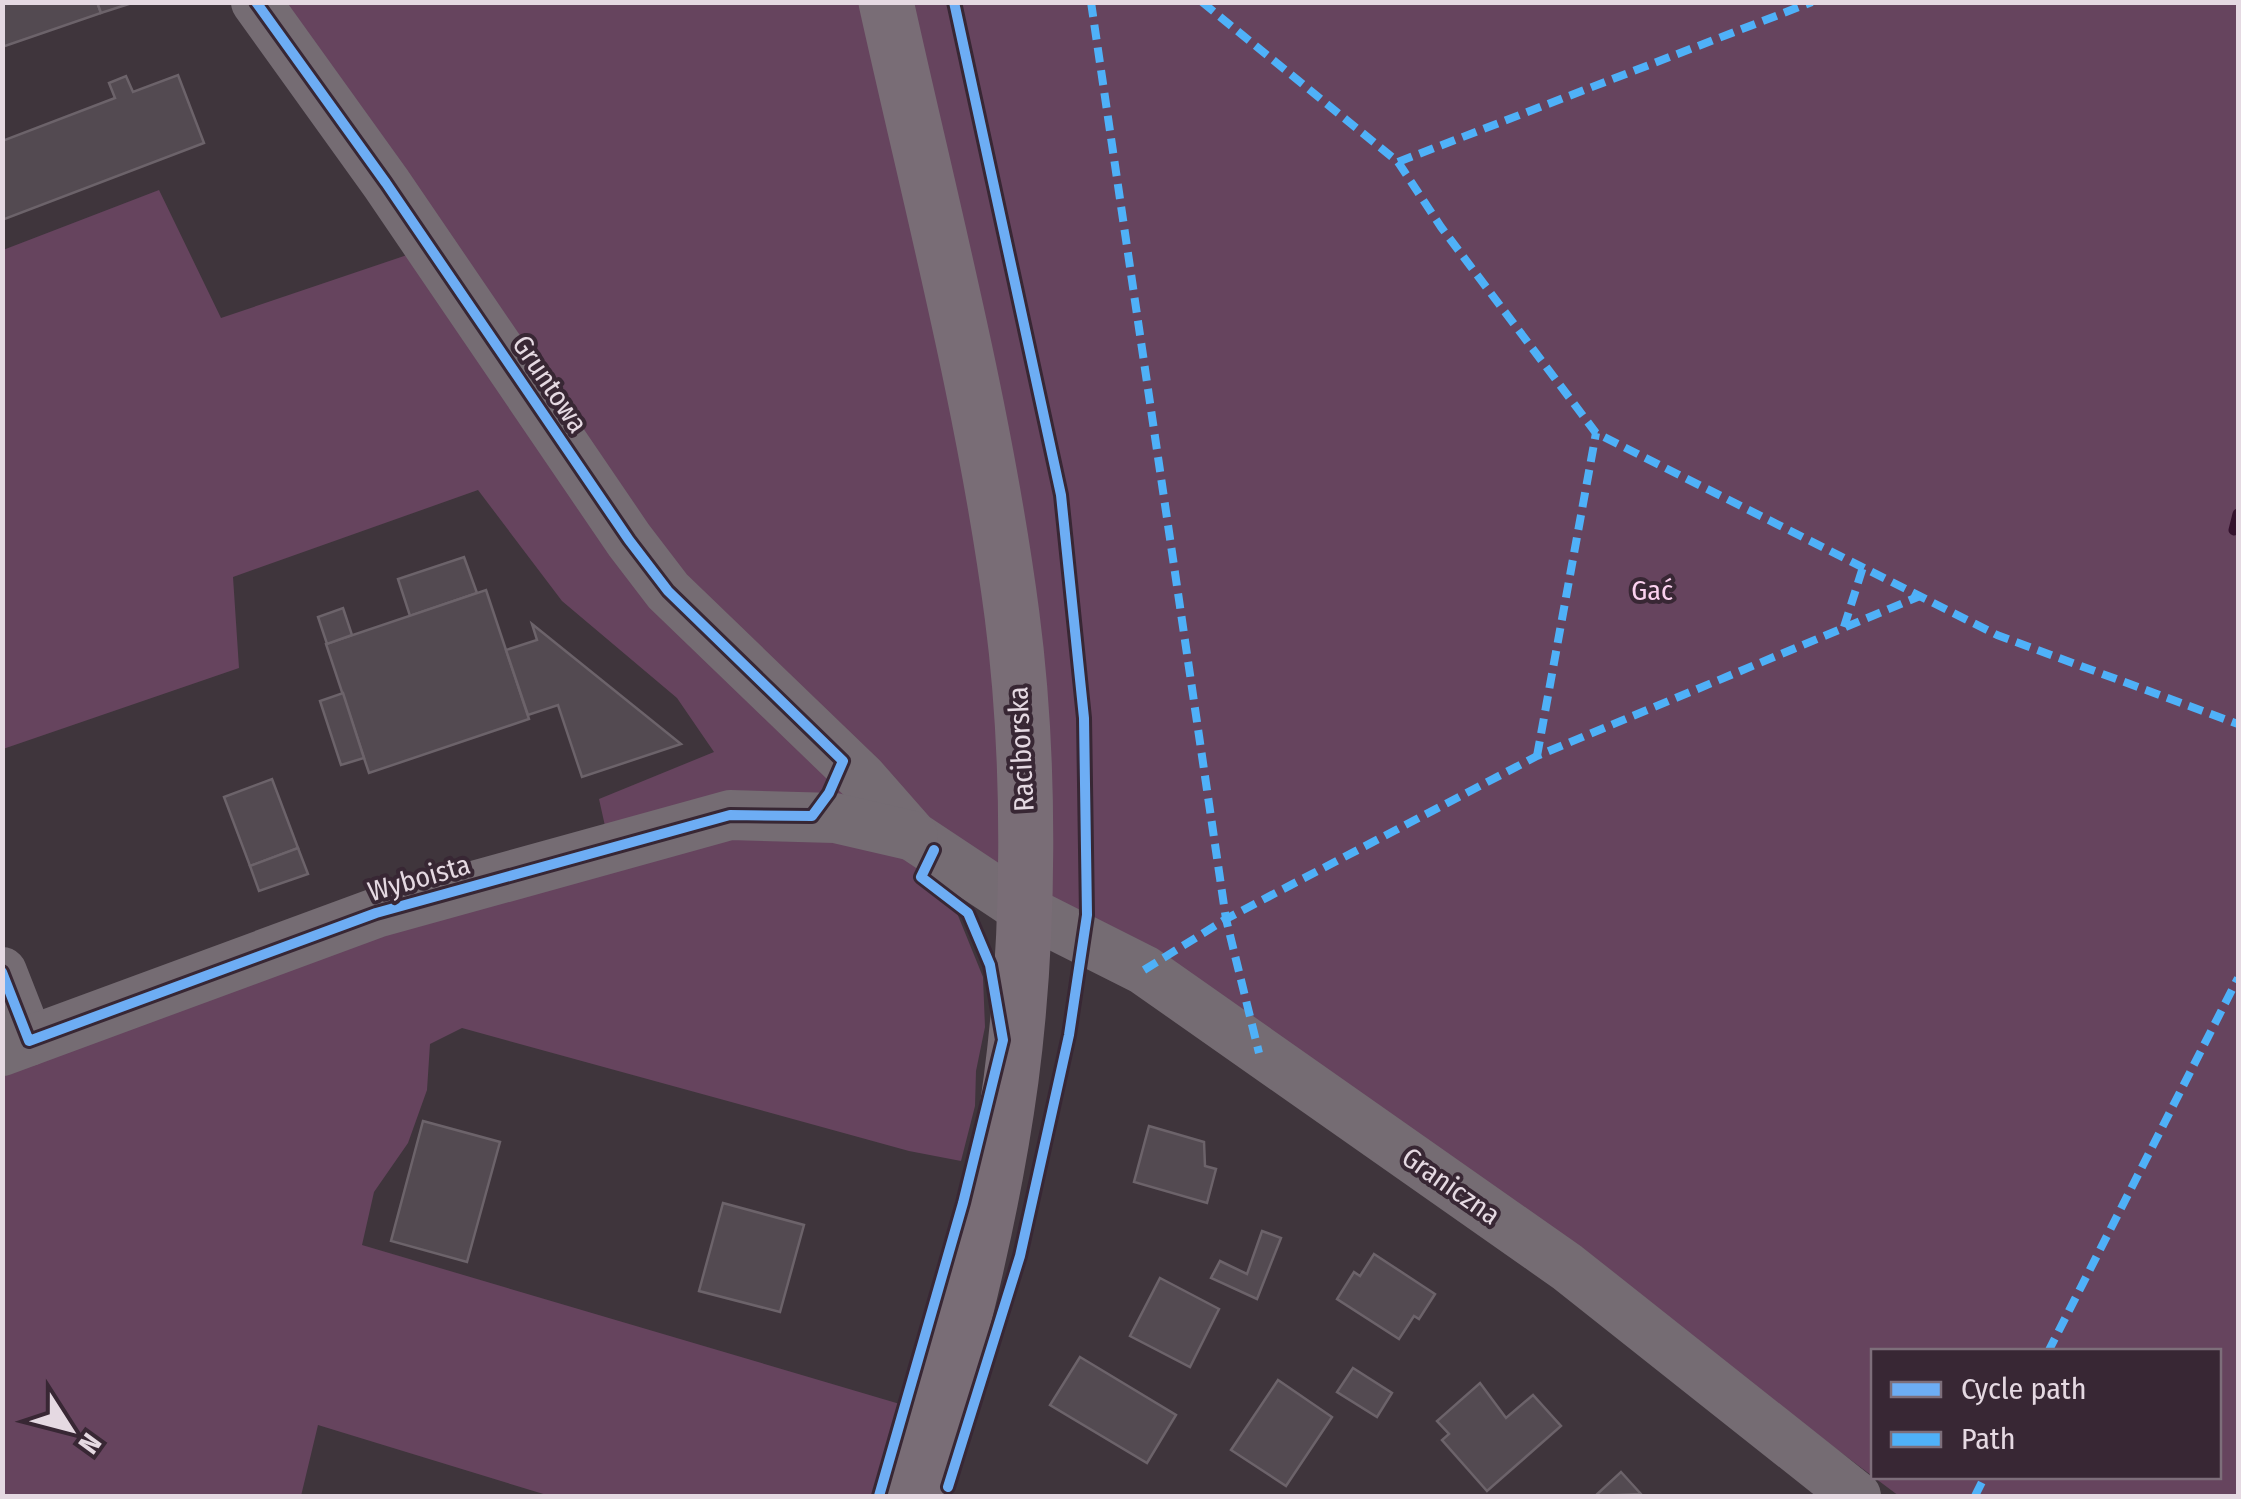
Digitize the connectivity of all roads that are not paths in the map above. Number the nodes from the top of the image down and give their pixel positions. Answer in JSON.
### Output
{"nodes":[{"id":1,"x":256,"y":2,"type":"edge"},
{"id":2,"x":886,"y":2,"type":"edge"},
{"id":3,"x":849,"y":798,"type":"junction"},
{"id":4,"x":1023,"y":909,"type":"junction"},
{"id":5,"x":2,"y":972,"type":"edge"},
{"id":6,"x":16,"y":1046,"type":"edge"},
{"id":7,"x":916,"y":1496,"type":"edge"},
{"id":8,"x":1856,"y":1496,"type":"edge"}],
"edges":[{"from":1,"to":3,"type":"street","name":"Gruntowa"},
{"from":2,"to":4,"type":"main road","name":"Raciborska"},
{"from":3,"to":4,"type":"street","name":"Gruntowa"},
{"from":3,"to":6,"type":"street","name":"Wyboista"},
{"from":4,"to":7,"type":"main road","name":"Raciborska"},
{"from":4,"to":8,"type":"street","name":"Graniczna"},
{"from":5,"to":6,"type":"street"}]}
